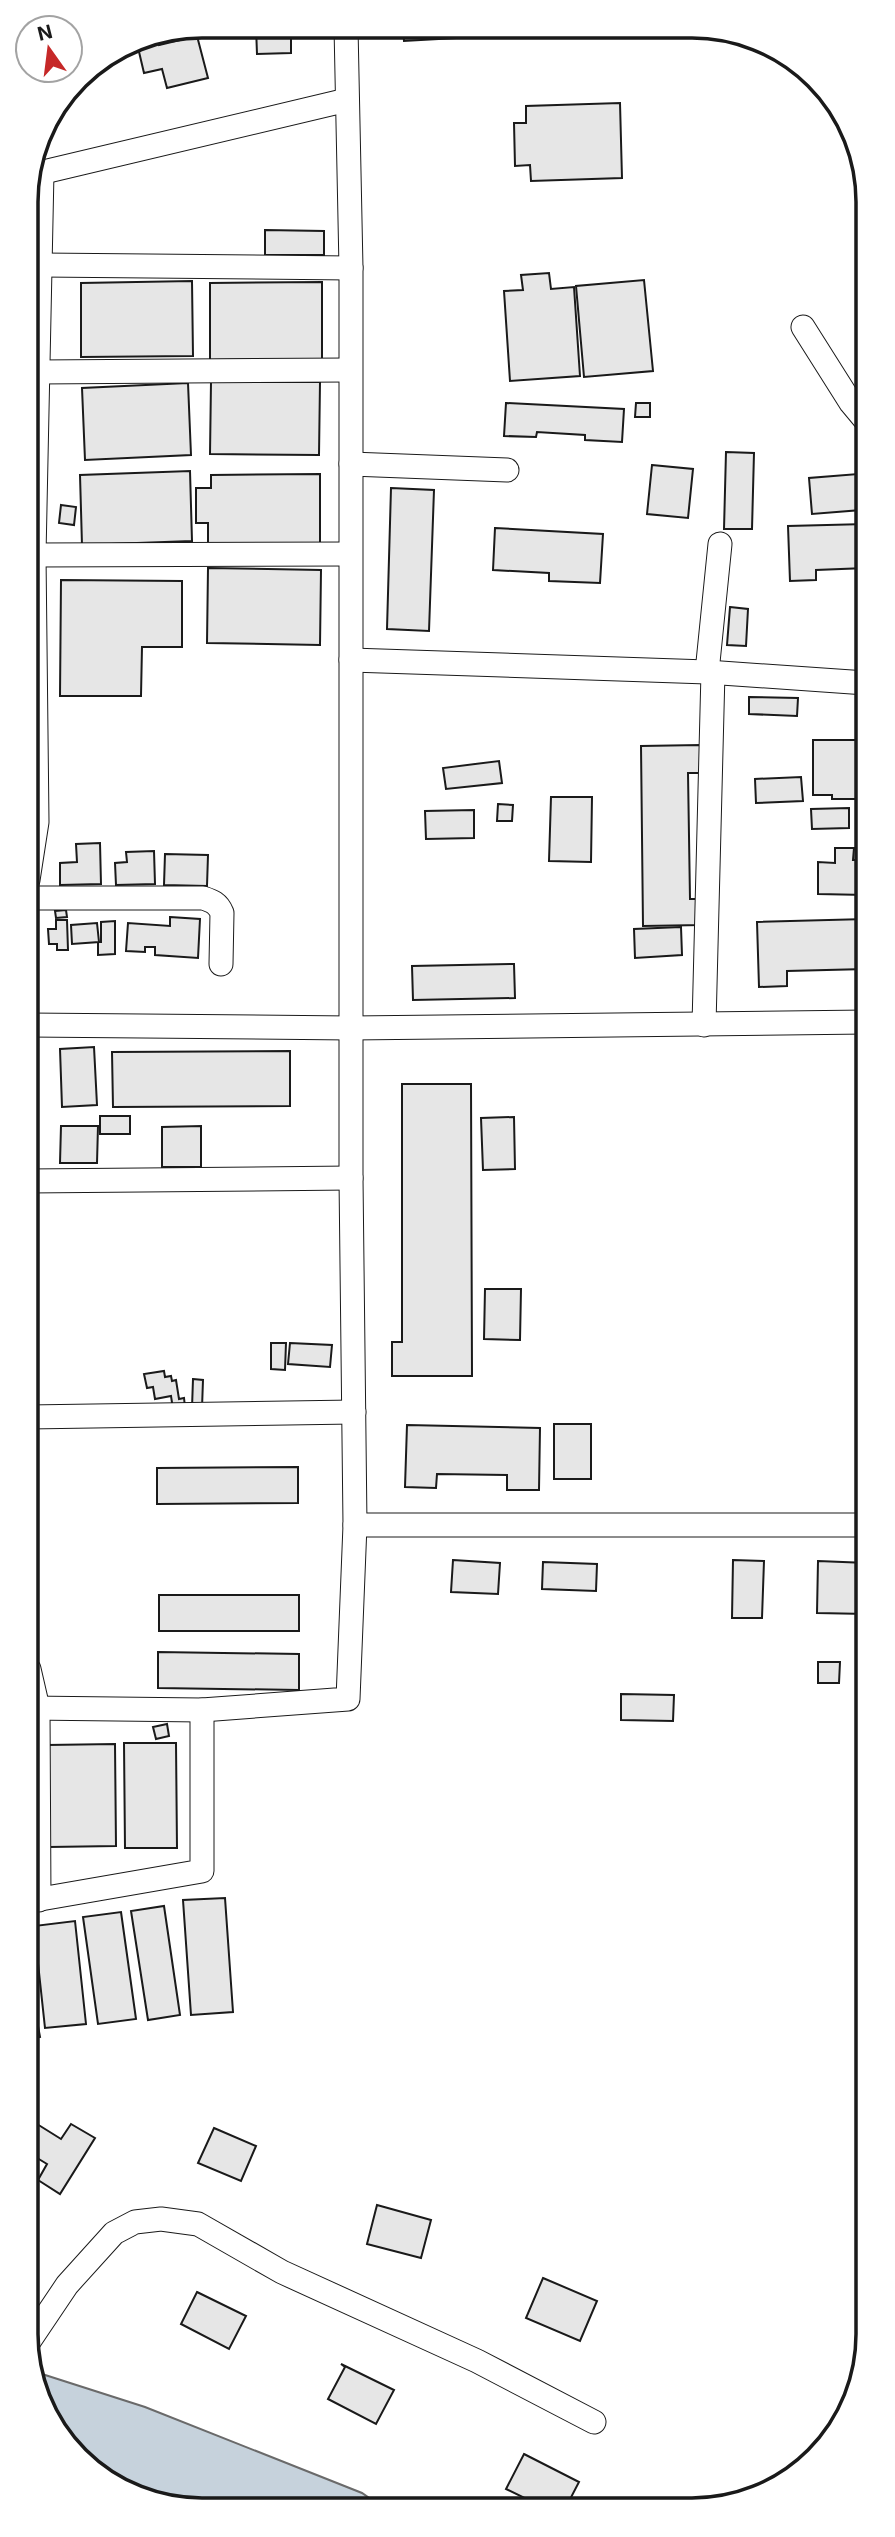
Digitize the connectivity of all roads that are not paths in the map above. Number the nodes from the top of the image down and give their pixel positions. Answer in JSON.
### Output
{"nodes":[{"id":1,"x":346,"y":38,"type":"edge"},
{"id":2,"x":347,"y":100,"type":"junction"},
{"id":3,"x":42,"y":173,"type":"edge"},
{"id":4,"x":39,"y":228,"type":"edge"},
{"id":5,"x":41,"y":265,"type":"junction"},
{"id":6,"x":351,"y":268,"type":"junction"},
{"id":7,"x":39,"y":320,"type":"edge"},
{"id":8,"x":803,"y":327,"type":"dead end"},
{"id":9,"x":349,"y":370,"type":"junction"},
{"id":10,"x":39,"y":372,"type":"edge"},
{"id":11,"x":856,"y":409,"type":"edge"},
{"id":12,"x":351,"y":464,"type":"junction"},
{"id":13,"x":508,"y":470,"type":"dead end"},
{"id":14,"x":720,"y":544,"type":"dead end"},
{"id":15,"x":349,"y":554,"type":"junction"},
{"id":16,"x":39,"y":555,"type":"edge"},
{"id":17,"x":351,"y":660,"type":"junction"},
{"id":18,"x":710,"y":672,"type":"junction"},
{"id":19,"x":856,"y":682,"type":"edge"},
{"id":20,"x":39,"y":898,"type":"edge"},
{"id":21,"x":221,"y":964,"type":"dead end"},
{"id":22,"x":856,"y":1022,"type":"edge"},
{"id":23,"x":39,"y":1025,"type":"edge"},
{"id":24,"x":704,"y":1025,"type":"junction"},
{"id":25,"x":351,"y":1028,"type":"junction"},
{"id":26,"x":351,"y":1178,"type":"junction"},
{"id":27,"x":39,"y":1181,"type":"edge"},
{"id":28,"x":354,"y":1412,"type":"junction"},
{"id":29,"x":38,"y":1417,"type":"edge"},
{"id":30,"x":355,"y":1525,"type":"junction"},
{"id":31,"x":856,"y":1525,"type":"edge"},
{"id":32,"x":38,"y":1708,"type":"edge"},
{"id":33,"x":202,"y":1710,"type":"junction"},
{"id":34,"x":38,"y":1899,"type":"edge"},
{"id":35,"x":38,"y":2328,"type":"edge"},
{"id":36,"x":594,"y":2422,"type":"dead end"}],
"edges":[{"from":1,"to":2,"type":"street"},
{"from":2,"to":3,"type":"street"},
{"from":2,"to":6,"type":"street"},
{"from":4,"to":5,"type":"street"},
{"from":5,"to":6,"type":"street"},
{"from":5,"to":7,"type":"street"},
{"from":6,"to":9,"type":"street"},
{"from":8,"to":11,"type":"street"},
{"from":9,"to":10,"type":"street"},
{"from":9,"to":12,"type":"street"},
{"from":12,"to":13,"type":"street"},
{"from":12,"to":15,"type":"street"},
{"from":14,"to":18,"type":"street"},
{"from":15,"to":16,"type":"street"},
{"from":15,"to":17,"type":"street"},
{"from":17,"to":18,"type":"street"},
{"from":17,"to":25,"type":"street"},
{"from":18,"to":19,"type":"street"},
{"from":18,"to":24,"type":"street"},
{"from":20,"to":21,"type":"street"},
{"from":22,"to":24,"type":"street"},
{"from":23,"to":25,"type":"street"},
{"from":24,"to":25,"type":"street"},
{"from":25,"to":26,"type":"street"},
{"from":26,"to":27,"type":"street"},
{"from":26,"to":28,"type":"street"},
{"from":28,"to":29,"type":"street"},
{"from":28,"to":30,"type":"street"},
{"from":30,"to":31,"type":"street"},
{"from":30,"to":33,"type":"street"},
{"from":32,"to":33,"type":"street"},
{"from":33,"to":34,"type":"street"},
{"from":35,"to":36,"type":"street"}]}
